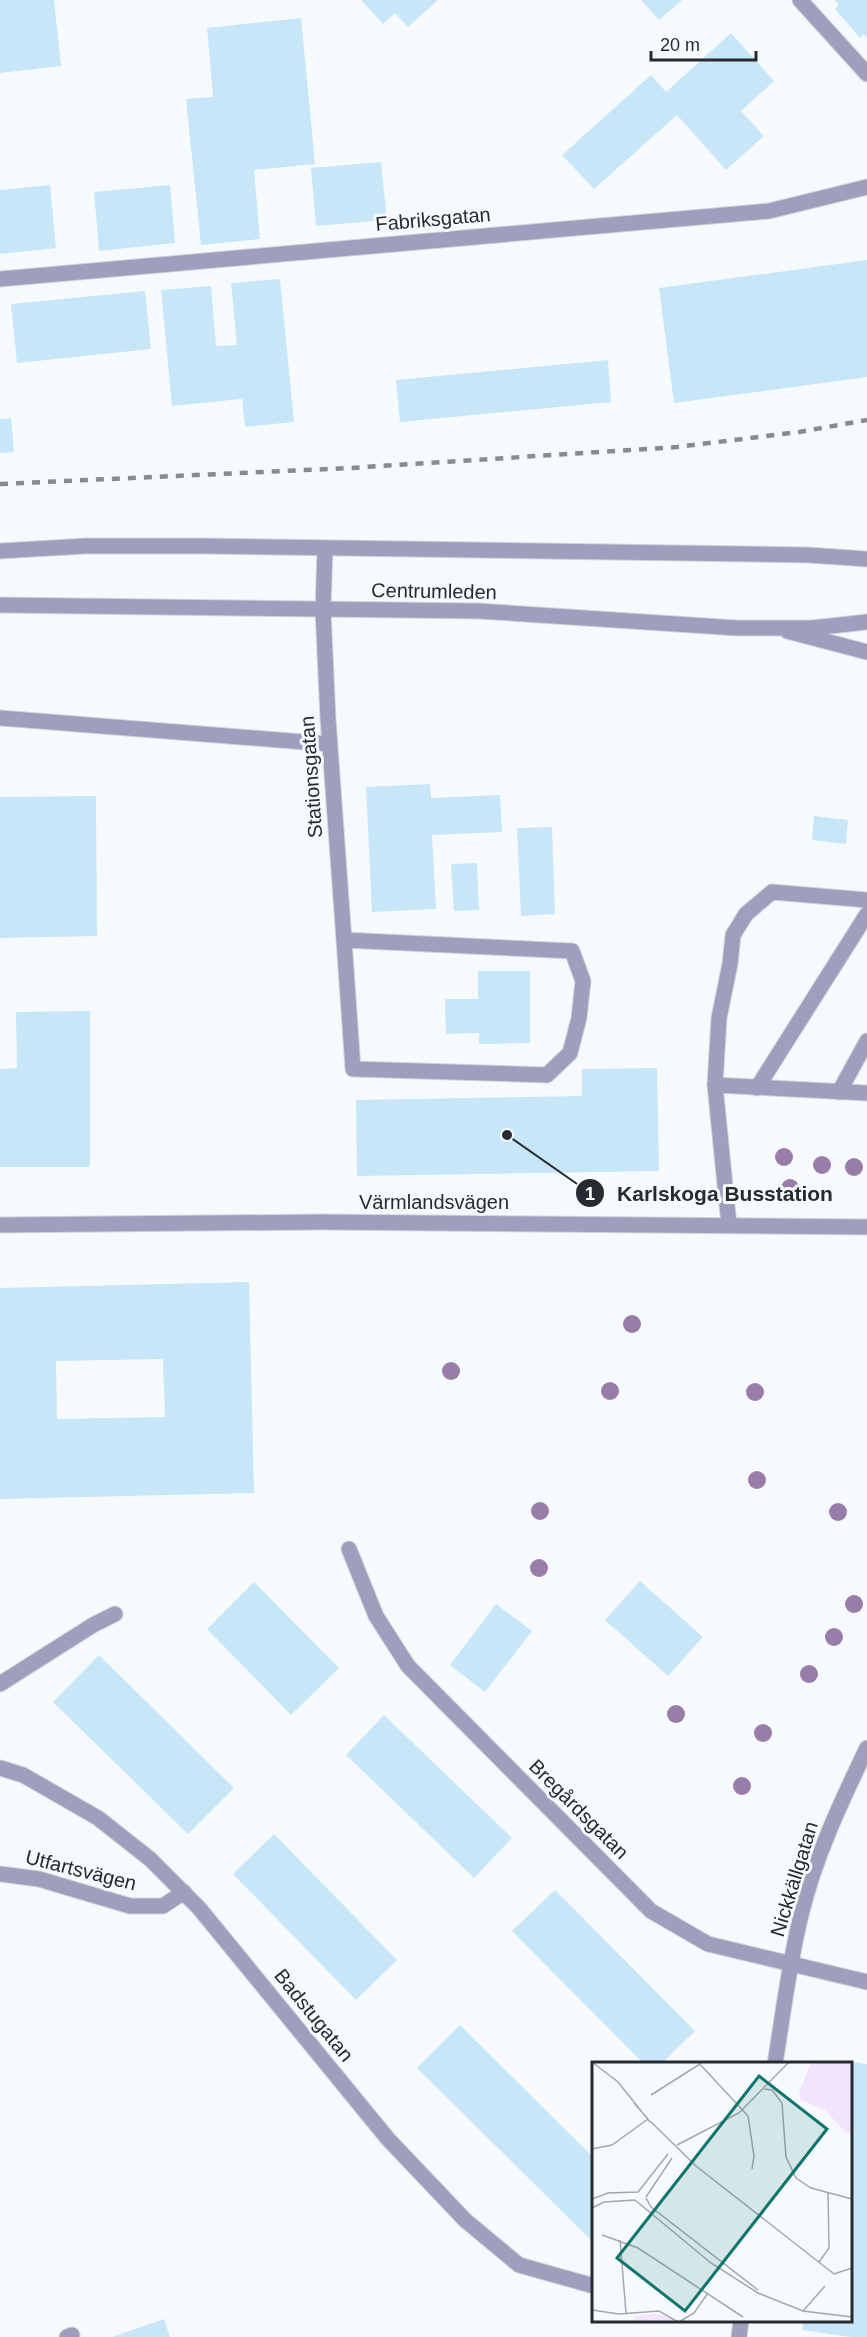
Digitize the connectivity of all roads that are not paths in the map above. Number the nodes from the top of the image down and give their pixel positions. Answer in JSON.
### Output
{"nodes":[{"id":1,"x":800,"y":0,"type":"edge"},
{"id":2,"x":867,"y":74,"type":"edge"},
{"id":3,"x":867,"y":187,"type":"edge"},
{"id":4,"x":0,"y":279,"type":"edge"},
{"id":5,"x":325,"y":548,"type":"junction"},
{"id":6,"x":0,"y":551,"type":"edge"},
{"id":7,"x":867,"y":559,"type":"edge"},
{"id":8,"x":0,"y":605,"type":"edge"},
{"id":9,"x":323,"y":610,"type":"junction"},
{"id":10,"x":867,"y":622,"type":"edge"},
{"id":11,"x":779,"y":628,"type":"junction"},
{"id":12,"x":867,"y":652,"type":"edge"},
{"id":13,"x":0,"y":718,"type":"edge"},
{"id":14,"x":329,"y":744,"type":"junction"},
{"id":15,"x":867,"y":900,"type":"edge"},
{"id":16,"x":867,"y":914,"type":"edge"},
{"id":17,"x":344,"y":940,"type":"junction"},
{"id":18,"x":867,"y":1041,"type":"edge"},
{"id":19,"x":715,"y":1085,"type":"junction"},
{"id":20,"x":757,"y":1088,"type":"junction"},
{"id":21,"x":839,"y":1092,"type":"junction"},
{"id":22,"x":867,"y":1093,"type":"edge"},
{"id":23,"x":0,"y":1225,"type":"edge"},
{"id":24,"x":729,"y":1225,"type":"junction"},
{"id":25,"x":867,"y":1227,"type":"edge"},
{"id":26,"x":349,"y":1549,"type":"dead end"},
{"id":27,"x":115,"y":1614,"type":"dead end"},
{"id":28,"x":0,"y":1684,"type":"edge"},
{"id":29,"x":867,"y":1748,"type":"edge"},
{"id":30,"x":0,"y":1768,"type":"edge"},
{"id":31,"x":0,"y":1874,"type":"edge"},
{"id":32,"x":184,"y":1892,"type":"junction"},
{"id":33,"x":791,"y":1965,"type":"junction"},
{"id":34,"x":867,"y":1982,"type":"edge"},
{"id":35,"x":775,"y":2062,"type":"edge"},
{"id":36,"x":592,"y":2285,"type":"edge"},
{"id":37,"x":741,"y":2322,"type":"edge"},
{"id":38,"x":740,"y":2337,"type":"edge"}],
"edges":[{"from":1,"to":2,"type":"street"},
{"from":3,"to":4,"type":"street","name":"Fabriksgatan"},
{"from":5,"to":6,"type":"street","name":"Centrumleden"},
{"from":5,"to":7,"type":"street","name":"Centrumleden"},
{"from":5,"to":9,"type":"street","name":"Stationsgatan"},
{"from":8,"to":9,"type":"street","name":"Centrumleden"},
{"from":9,"to":11,"type":"street","name":"Centrumleden"},
{"from":9,"to":14,"type":"street","name":"Stationsgatan"},
{"from":10,"to":11,"type":"street","name":"Centrumleden"},
{"from":11,"to":12,"type":"street"},
{"from":13,"to":14,"type":"street"},
{"from":14,"to":17,"type":"street","name":"Stationsgatan"},
{"from":15,"to":19,"type":"street"},
{"from":16,"to":20,"type":"street"},
{"from":17,"to":17,"type":"street","name":"Stationsgatan"},
{"from":18,"to":21,"type":"street"},
{"from":19,"to":20,"type":"street"},
{"from":19,"to":24,"type":"street"},
{"from":20,"to":21,"type":"street"},
{"from":21,"to":22,"type":"street"},
{"from":23,"to":24,"type":"street","name":"Värmlandsvägen"},
{"from":24,"to":25,"type":"street","name":"Värmlandsvägen"},
{"from":26,"to":33,"type":"street","name":"Bregårdsgatan"},
{"from":27,"to":28,"type":"street"},
{"from":29,"to":33,"type":"street","name":"Nickkällgatan"},
{"from":30,"to":32,"type":"street","name":"Badstugatan"},
{"from":31,"to":32,"type":"street","name":"Utfartsvägen"},
{"from":32,"to":36,"type":"street","name":"Badstugatan"},
{"from":33,"to":34,"type":"street","name":"Bregårdsgatan"},
{"from":33,"to":35,"type":"street","name":"Nickkällgatan"},
{"from":37,"to":38,"type":"street"}]}
